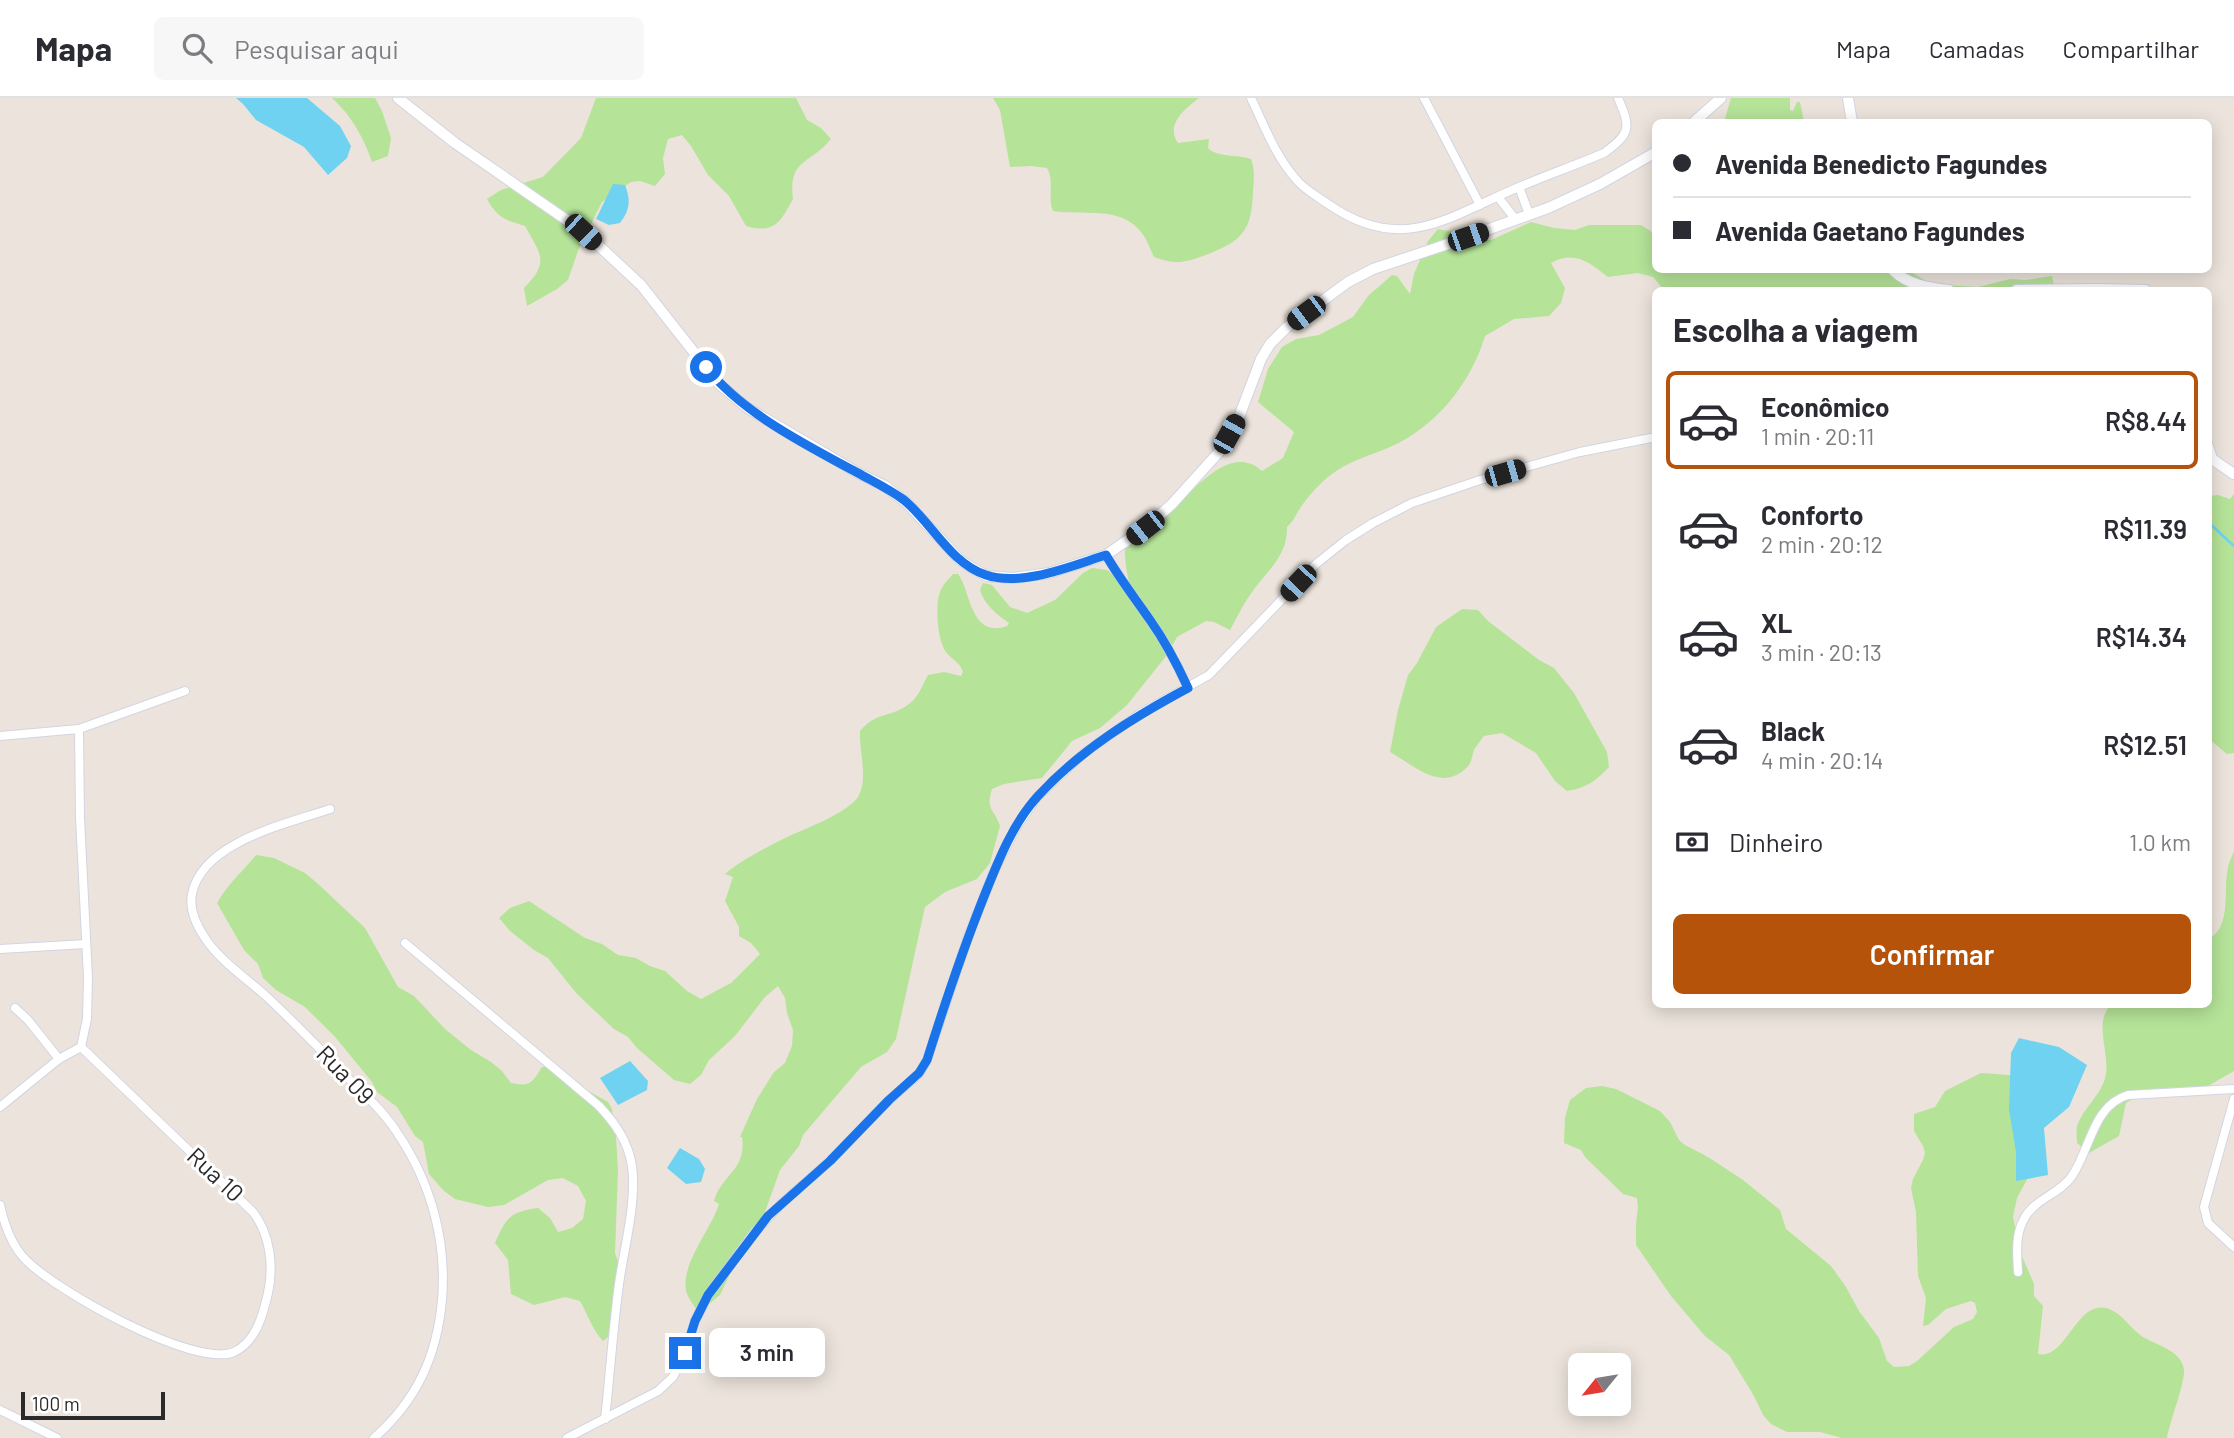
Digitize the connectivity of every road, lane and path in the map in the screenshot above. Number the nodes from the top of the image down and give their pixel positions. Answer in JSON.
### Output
{"nodes":[{"id":1,"x":398,"y":98,"type":"edge"},
{"id":2,"x":1251,"y":98,"type":"edge"},
{"id":3,"x":1424,"y":98,"type":"edge"},
{"id":4,"x":1618,"y":98,"type":"edge"},
{"id":5,"x":1721,"y":98,"type":"edge"},
{"id":6,"x":1848,"y":98,"type":"edge"},
{"id":7,"x":1697,"y":119,"type":"edge"},
{"id":8,"x":1852,"y":119,"type":"edge"},
{"id":9,"x":1652,"y":154,"type":"edge"},
{"id":10,"x":1519,"y":187,"type":"junction"},
{"id":11,"x":1499,"y":197,"type":"junction"},
{"id":12,"x":1480,"y":205,"type":"junction"},
{"id":13,"x":1530,"y":215,"type":"junction"},
{"id":14,"x":1516,"y":220,"type":"junction"},
{"id":15,"x":1898,"y":273,"type":"edge"},
{"id":16,"x":1927,"y":287,"type":"edge"},
{"id":17,"x":1652,"y":438,"type":"edge"},
{"id":18,"x":2212,"y":461,"type":"edge"},
{"id":19,"x":2234,"y":474,"type":"edge"},
{"id":20,"x":1106,"y":555,"type":"junction"},
{"id":21,"x":1188,"y":688,"type":"junction"},
{"id":22,"x":185,"y":691,"type":"dead end"},
{"id":23,"x":79,"y":729,"type":"junction"},
{"id":24,"x":0,"y":736,"type":"edge"},
{"id":25,"x":330,"y":809,"type":"dead end"},
{"id":26,"x":405,"y":943,"type":"dead end"},
{"id":27,"x":86,"y":944,"type":"junction"},
{"id":28,"x":0,"y":949,"type":"edge"},
{"id":29,"x":15,"y":1008,"type":"dead end"},
{"id":30,"x":80,"y":1047,"type":"junction"},
{"id":31,"x":59,"y":1059,"type":"junction"},
{"id":32,"x":2234,"y":1089,"type":"edge"},
{"id":33,"x":2234,"y":1099,"type":"edge"},
{"id":34,"x":0,"y":1107,"type":"edge"},
{"id":35,"x":0,"y":1205,"type":"edge"},
{"id":36,"x":2234,"y":1247,"type":"edge"},
{"id":37,"x":2018,"y":1272,"type":"dead end"},
{"id":38,"x":0,"y":1410,"type":"edge"},
{"id":39,"x":605,"y":1419,"type":"junction"},
{"id":40,"x":57,"y":1438,"type":"edge"},
{"id":41,"x":374,"y":1438,"type":"edge"},
{"id":42,"x":567,"y":1438,"type":"edge"}],
"edges":[{"from":1,"to":20,"type":"street"},
{"from":2,"to":12,"type":"street"},
{"from":3,"to":12,"type":"street"},
{"from":4,"to":10,"type":"street"},
{"from":5,"to":7,"type":"street"},
{"from":6,"to":8,"type":"street"},
{"from":9,"to":13,"type":"street"},
{"from":10,"to":11,"type":"street"},
{"from":10,"to":13,"type":"street"},
{"from":11,"to":12,"type":"street"},
{"from":11,"to":14,"type":"street"},
{"from":13,"to":14,"type":"street"},
{"from":14,"to":20,"type":"street"},
{"from":15,"to":16,"type":"street"},
{"from":17,"to":21,"type":"street"},
{"from":18,"to":19,"type":"street"},
{"from":20,"to":21,"type":"street"},
{"from":21,"to":39,"type":"street"},
{"from":22,"to":23,"type":"street"},
{"from":23,"to":24,"type":"street"},
{"from":23,"to":27,"type":"street"},
{"from":25,"to":41,"type":"street","name":"Rua 09"},
{"from":26,"to":39,"type":"street"},
{"from":27,"to":28,"type":"street"},
{"from":27,"to":30,"type":"street"},
{"from":29,"to":31,"type":"street"},
{"from":30,"to":31,"type":"street"},
{"from":30,"to":35,"type":"street","name":"Rua 10"},
{"from":31,"to":34,"type":"street"},
{"from":32,"to":37,"type":"street"},
{"from":33,"to":36,"type":"street"},
{"from":38,"to":40,"type":"street"},
{"from":39,"to":42,"type":"street"}]}
